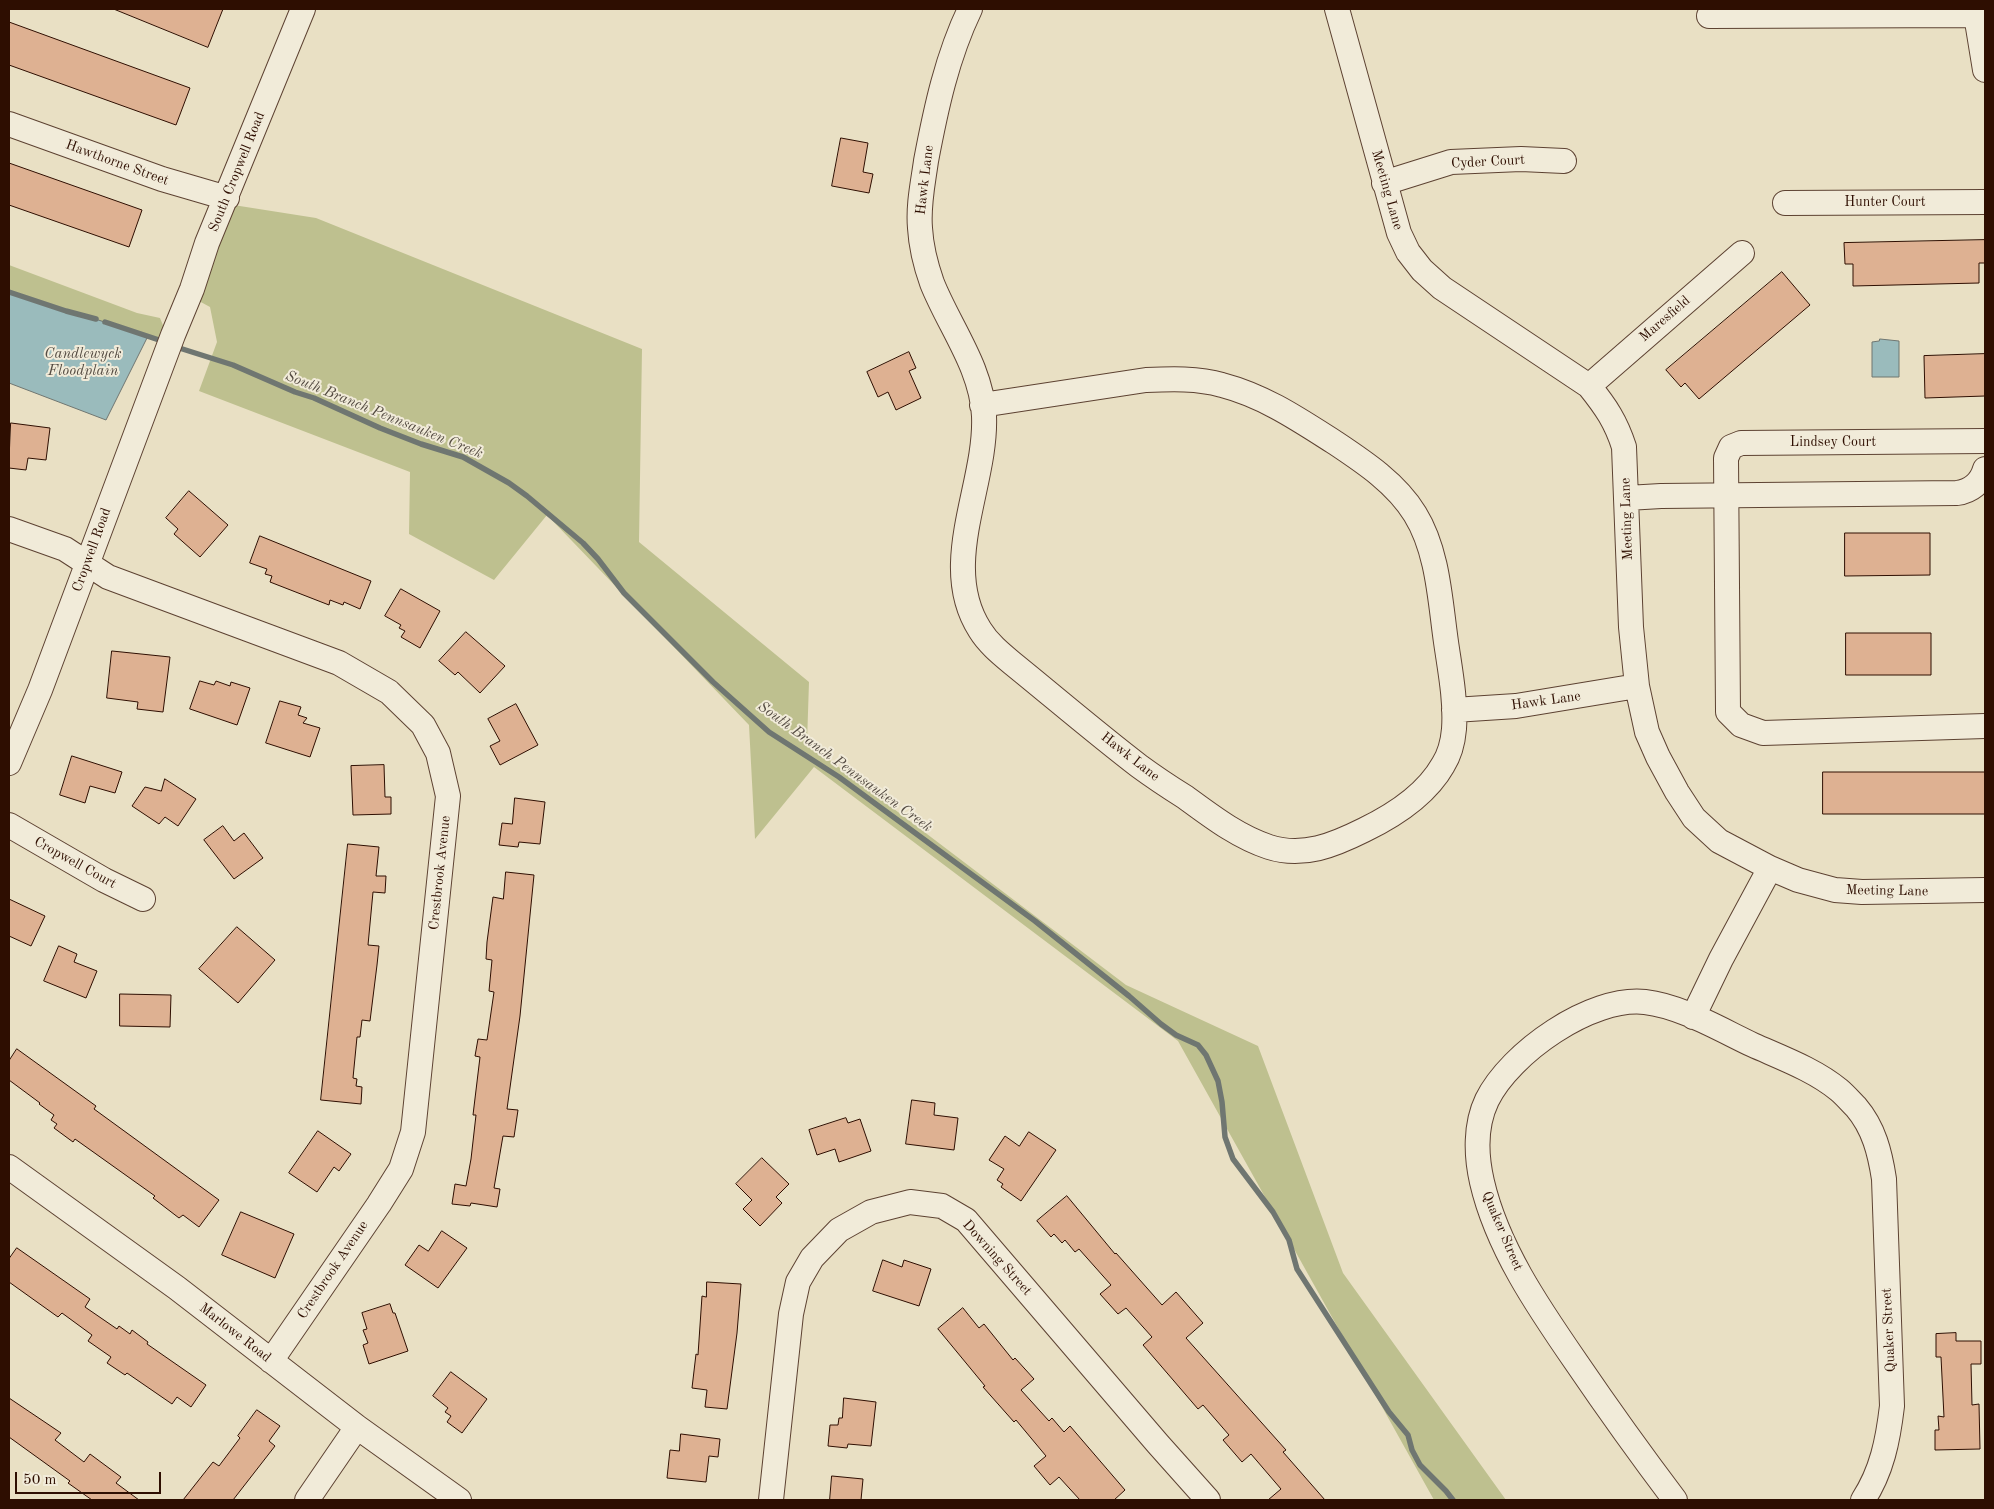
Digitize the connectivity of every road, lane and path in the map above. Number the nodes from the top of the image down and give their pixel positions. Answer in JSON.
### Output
{"nodes":[{"id":1,"x":302,"y":9,"type":"edge"},
{"id":2,"x":970,"y":9,"type":"edge"},
{"id":3,"x":1337,"y":9,"type":"edge"},
{"id":4,"x":1980,"y":14,"type":"edge"},
{"id":5,"x":1709,"y":16,"type":"dead end"},
{"id":6,"x":1985,"y":70,"type":"edge"},
{"id":7,"x":9,"y":124,"type":"edge"},
{"id":8,"x":1564,"y":161,"type":"dead end"},
{"id":9,"x":1384,"y":183,"type":"junction"},
{"id":10,"x":227,"y":198,"type":"junction"},
{"id":11,"x":1985,"y":202,"type":"edge"},
{"id":12,"x":1785,"y":203,"type":"dead end"},
{"id":13,"x":1742,"y":253,"type":"dead end"},
{"id":14,"x":172,"y":335,"type":"joint"},
{"id":15,"x":1589,"y":386,"type":"junction"},
{"id":16,"x":982,"y":405,"type":"junction"},
{"id":17,"x":1985,"y":441,"type":"edge"},
{"id":18,"x":1985,"y":469,"type":"edge"},
{"id":19,"x":1726,"y":495,"type":"junction"},
{"id":20,"x":1627,"y":498,"type":"junction"},
{"id":21,"x":9,"y":529,"type":"edge"},
{"id":22,"x":87,"y":563,"type":"junction"},
{"id":23,"x":1637,"y":686,"type":"junction"},
{"id":24,"x":1454,"y":710,"type":"junction"},
{"id":25,"x":1985,"y":726,"type":"edge"},
{"id":26,"x":9,"y":763,"type":"edge"},
{"id":27,"x":9,"y":825,"type":"edge"},
{"id":28,"x":1770,"y":868,"type":"junction"},
{"id":29,"x":1985,"y":890,"type":"edge"},
{"id":30,"x":143,"y":899,"type":"dead end"},
{"id":31,"x":1693,"y":1017,"type":"junction"},
{"id":32,"x":9,"y":1167,"type":"edge"},
{"id":33,"x":271,"y":1361,"type":"junction"},
{"id":34,"x":357,"y":1427,"type":"junction"},
{"id":35,"x":307,"y":1500,"type":"edge"},
{"id":36,"x":459,"y":1500,"type":"edge"},
{"id":37,"x":771,"y":1500,"type":"edge"},
{"id":38,"x":1208,"y":1500,"type":"edge"},
{"id":39,"x":1675,"y":1500,"type":"edge"},
{"id":40,"x":1864,"y":1500,"type":"edge"}],
"edges":[{"from":1,"to":10,"type":"street","name":"South Cropwell Road"},
{"from":2,"to":16,"type":"street","name":"Hawk Lane"},
{"from":3,"to":9,"type":"street","name":"Meeting Lane"},
{"from":4,"to":5,"type":"street"},
{"from":4,"to":6,"type":"street"},
{"from":7,"to":10,"type":"street","name":"Hawthorne Street"},
{"from":8,"to":9,"type":"street","name":"Cyder Court"},
{"from":9,"to":15,"type":"street","name":"Meeting Lane"},
{"from":10,"to":14,"type":"street","name":"South Cropwell Road"},
{"from":11,"to":12,"type":"street","name":"Hunter Court"},
{"from":13,"to":15,"type":"street","name":"Maresfield"},
{"from":14,"to":22,"type":"street","name":"Cropwell Road"},
{"from":15,"to":20,"type":"street","name":"Meeting Lane"},
{"from":16,"to":24,"type":"street","name":"Hawk Lane"},
{"from":16,"to":24,"type":"street","name":"Hawk Lane"},
{"from":17,"to":19,"type":"street","name":"Lindsey Court"},
{"from":18,"to":19,"type":"street"},
{"from":19,"to":20,"type":"street"},
{"from":19,"to":25,"type":"street","name":"Lindsey Court"},
{"from":20,"to":23,"type":"street","name":"Meeting Lane"},
{"from":21,"to":22,"type":"street","name":"Crestbrook Avenue"},
{"from":22,"to":26,"type":"street","name":"Cropwell Road"},
{"from":22,"to":33,"type":"street","name":"Crestbrook Avenue"},
{"from":23,"to":24,"type":"street","name":"Hawk Lane"},
{"from":23,"to":28,"type":"street","name":"Meeting Lane"},
{"from":27,"to":30,"type":"street","name":"Cropwell Court"},
{"from":28,"to":29,"type":"street","name":"Meeting Lane"},
{"from":28,"to":31,"type":"street"},
{"from":31,"to":39,"type":"street","name":"Quaker Street"},
{"from":31,"to":40,"type":"street","name":"Quaker Street"},
{"from":32,"to":33,"type":"street","name":"Marlowe Road"},
{"from":33,"to":34,"type":"street","name":"Marlowe Road"},
{"from":34,"to":35,"type":"street"},
{"from":34,"to":36,"type":"street","name":"Marlowe Road"},
{"from":37,"to":38,"type":"street","name":"Downing Street"}]}
